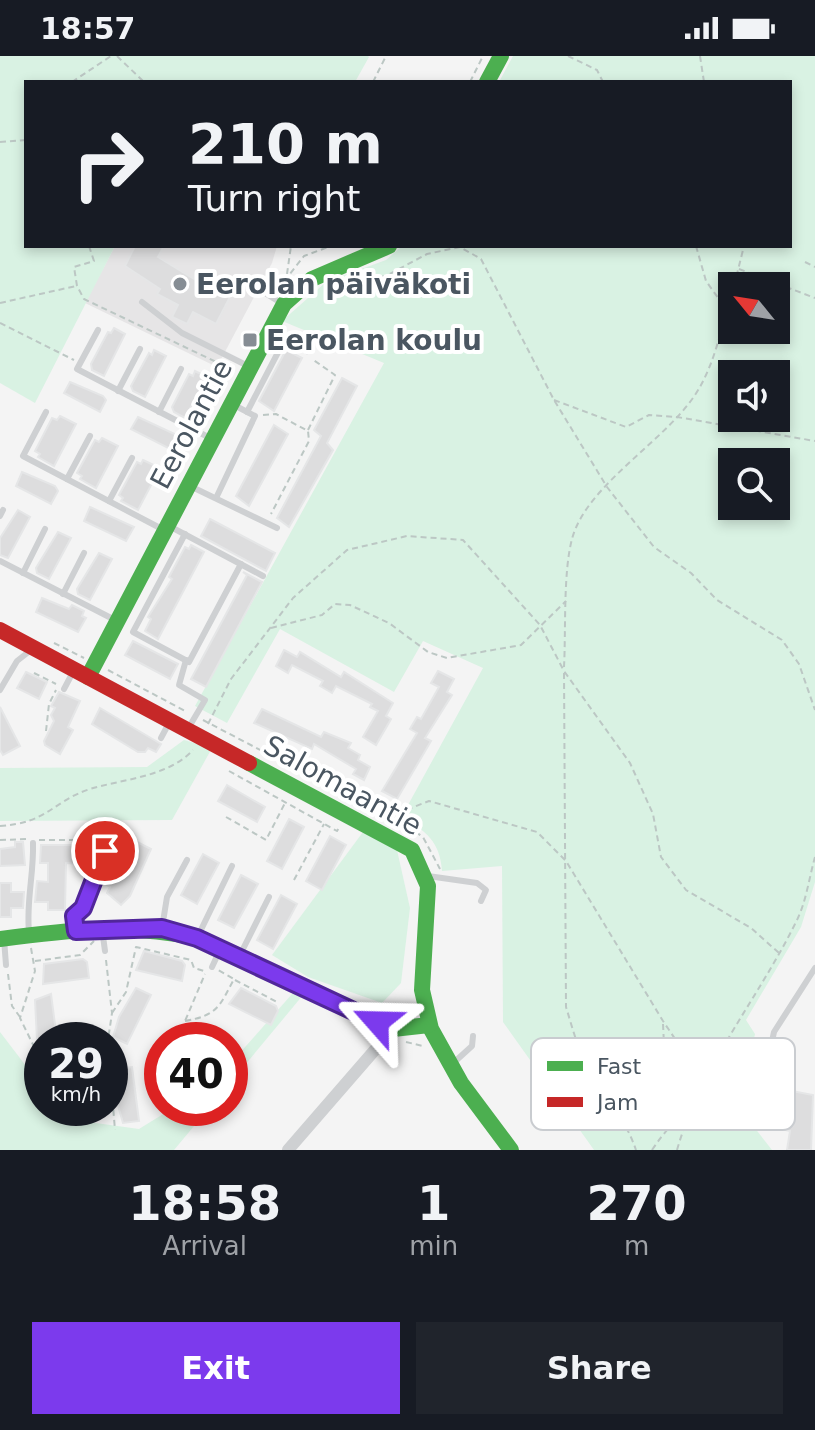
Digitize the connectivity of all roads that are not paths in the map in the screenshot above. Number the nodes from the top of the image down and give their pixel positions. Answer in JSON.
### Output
{"nodes":[{"id":1,"x":501,"y":56,"type":"edge"},
{"id":2,"x":488,"y":80,"type":"edge"},
{"id":3,"x":384,"y":248,"type":"edge"},
{"id":4,"x":265,"y":293,"type":"dead end"},
{"id":5,"x":142,"y":302,"type":"dead end"},
{"id":6,"x":284,"y":304,"type":"junction"},
{"id":7,"x":98,"y":330,"type":"dead end"},
{"id":8,"x":270,"y":331,"type":"junction"},
{"id":9,"x":285,"y":339,"type":"junction"},
{"id":10,"x":140,"y":349,"type":"dead end"},
{"id":11,"x":307,"y":351,"type":"road end"},
{"id":12,"x":251,"y":367,"type":"junction"},
{"id":13,"x":181,"y":369,"type":"dead end"},
{"id":14,"x":118,"y":391,"type":"junction"},
{"id":15,"x":231,"y":404,"type":"junction"},
{"id":16,"x":46,"y":412,"type":"dead end"},
{"id":17,"x":159,"y":412,"type":"junction"},
{"id":18,"x":247,"y":412,"type":"junction"},
{"id":19,"x":90,"y":436,"type":"dead end"},
{"id":20,"x":213,"y":439,"type":"junction"},
{"id":21,"x":132,"y":458,"type":"dead end"},
{"id":22,"x":67,"y":479,"type":"junction"},
{"id":23,"x":189,"y":485,"type":"junction"},
{"id":24,"x":217,"y":496,"type":"junction"},
{"id":25,"x":109,"y":501,"type":"junction"},
{"id":26,"x":166,"y":528,"type":"junction"},
{"id":27,"x":277,"y":528,"type":"dead end"},
{"id":28,"x":45,"y":529,"type":"dead end"},
{"id":29,"x":185,"y":534,"type":"junction"},
{"id":30,"x":84,"y":553,"type":"dead end"},
{"id":31,"x":0,"y":561,"type":"edge"},
{"id":32,"x":241,"y":564,"type":"junction"},
{"id":33,"x":23,"y":573,"type":"junction"},
{"id":34,"x":263,"y":576,"type":"dead end"},
{"id":35,"x":63,"y":594,"type":"junction"},
{"id":36,"x":117,"y":622,"type":"junction"},
{"id":37,"x":0,"y":630,"type":"edge"},
{"id":38,"x":133,"y":632,"type":"junction"},
{"id":39,"x":33,"y":647,"type":"junction"},
{"id":40,"x":186,"y":660,"type":"junction"},
{"id":41,"x":86,"y":670,"type":"junction"},
{"id":42,"x":61,"y":687,"type":"road end"},
{"id":43,"x":0,"y":690,"type":"edge"},
{"id":44,"x":171,"y":720,"type":"junction"},
{"id":45,"x":199,"y":727,"type":"junction"},
{"id":46,"x":161,"y":738,"type":"dead end"},
{"id":47,"x":103,"y":840,"type":"road end"},
{"id":48,"x":33,"y":843,"type":"road end"},
{"id":49,"x":187,"y":860,"type":"dead end"},
{"id":50,"x":232,"y":866,"type":"dead end"},
{"id":51,"x":436,"y":878,"type":"junction"},
{"id":52,"x":269,"y":897,"type":"dead end"},
{"id":53,"x":481,"y":901,"type":"dead end"},
{"id":54,"x":162,"y":928,"type":"junction"},
{"id":55,"x":76,"y":931,"type":"junction"},
{"id":56,"x":102,"y":934,"type":"junction"},
{"id":57,"x":29,"y":935,"type":"junction"},
{"id":58,"x":197,"y":938,"type":"junction"},
{"id":59,"x":2,"y":939,"type":"edge"},
{"id":60,"x":220,"y":949,"type":"junction"},
{"id":61,"x":105,"y":951,"type":"road end"},
{"id":62,"x":239,"y":957,"type":"junction"},
{"id":63,"x":6,"y":965,"type":"road end"},
{"id":64,"x":212,"y":967,"type":"road end"},
{"id":65,"x":815,"y":968,"type":"edge"},
{"id":66,"x":429,"y":1025,"type":"junction"},
{"id":67,"x":393,"y":1029,"type":"junction"},
{"id":68,"x":473,"y":1036,"type":"dead end"},
{"id":69,"x":773,"y":1038,"type":"edge"},
{"id":70,"x":450,"y":1066,"type":"junction"},
{"id":71,"x":288,"y":1150,"type":"edge"},
{"id":72,"x":511,"y":1150,"type":"edge"}],
"edges":[{"from":1,"to":2,"type":"street"},
{"from":3,"to":6,"type":"street","name":"Eerolantie"},
{"from":4,"to":6,"type":"lane"},
{"from":5,"to":12,"type":"lane"},
{"from":6,"to":8,"type":"street","name":"Eerolantie"},
{"from":7,"to":14,"type":"lane"},
{"from":8,"to":9,"type":"lane"},
{"from":8,"to":12,"type":"street","name":"Eerolantie"},
{"from":9,"to":11,"type":"lane"},
{"from":9,"to":18,"type":"lane"},
{"from":10,"to":14,"type":"lane"},
{"from":12,"to":15,"type":"street","name":"Eerolantie"},
{"from":13,"to":17,"type":"lane"},
{"from":14,"to":17,"type":"lane"},
{"from":15,"to":18,"type":"lane"},
{"from":15,"to":20,"type":"street","name":"Eerolantie"},
{"from":16,"to":22,"type":"lane"},
{"from":17,"to":20,"type":"lane"},
{"from":18,"to":24,"type":"lane"},
{"from":19,"to":22,"type":"lane"},
{"from":20,"to":23,"type":"street","name":"Eerolantie"},
{"from":21,"to":25,"type":"lane"},
{"from":22,"to":25,"type":"lane"},
{"from":23,"to":24,"type":"lane"},
{"from":23,"to":26,"type":"street","name":"Eerolantie"},
{"from":24,"to":27,"type":"lane"},
{"from":25,"to":26,"type":"lane"},
{"from":26,"to":29,"type":"lane"},
{"from":26,"to":36,"type":"street","name":"Eerolantie"},
{"from":28,"to":33,"type":"lane"},
{"from":29,"to":32,"type":"lane"},
{"from":29,"to":38,"type":"lane"},
{"from":30,"to":35,"type":"lane"},
{"from":31,"to":33,"type":"lane"},
{"from":32,"to":34,"type":"lane"},
{"from":32,"to":40,"type":"lane"},
{"from":33,"to":35,"type":"lane"},
{"from":35,"to":36,"type":"lane"},
{"from":36,"to":38,"type":"lane"},
{"from":36,"to":41,"type":"street","name":"Eerolantie"},
{"from":37,"to":39,"type":"street","name":"Salomaantie"},
{"from":38,"to":40,"type":"lane"},
{"from":39,"to":41,"type":"street","name":"Salomaantie"},
{"from":39,"to":43,"type":"lane"},
{"from":40,"to":45,"type":"lane"},
{"from":41,"to":42,"type":"lane"},
{"from":41,"to":44,"type":"street","name":"Salomaantie"},
{"from":44,"to":45,"type":"street","name":"Salomaantie"},
{"from":44,"to":46,"type":"lane"},
{"from":45,"to":51,"type":"street","name":"Salomaantie"},
{"from":47,"to":55,"type":"lane"},
{"from":48,"to":57,"type":"lane"},
{"from":49,"to":54,"type":"lane"},
{"from":50,"to":58,"type":"lane"},
{"from":51,"to":53,"type":"lane"},
{"from":51,"to":66,"type":"street","name":"Salomaantie"},
{"from":52,"to":62,"type":"lane"},
{"from":54,"to":56,"type":"street"},
{"from":54,"to":58,"type":"street"},
{"from":55,"to":56,"type":"street"},
{"from":55,"to":57,"type":"street"},
{"from":56,"to":61,"type":"lane"},
{"from":57,"to":59,"type":"street"},
{"from":58,"to":60,"type":"street"},
{"from":59,"to":63,"type":"lane"},
{"from":60,"to":62,"type":"street"},
{"from":60,"to":64,"type":"lane"},
{"from":62,"to":67,"type":"street"},
{"from":65,"to":69,"type":"lane"},
{"from":66,"to":67,"type":"street"},
{"from":66,"to":70,"type":"street","name":"Salomaantie"},
{"from":67,"to":71,"type":"street"},
{"from":68,"to":70,"type":"lane"},
{"from":70,"to":72,"type":"street","name":"Salomaantie"}]}
